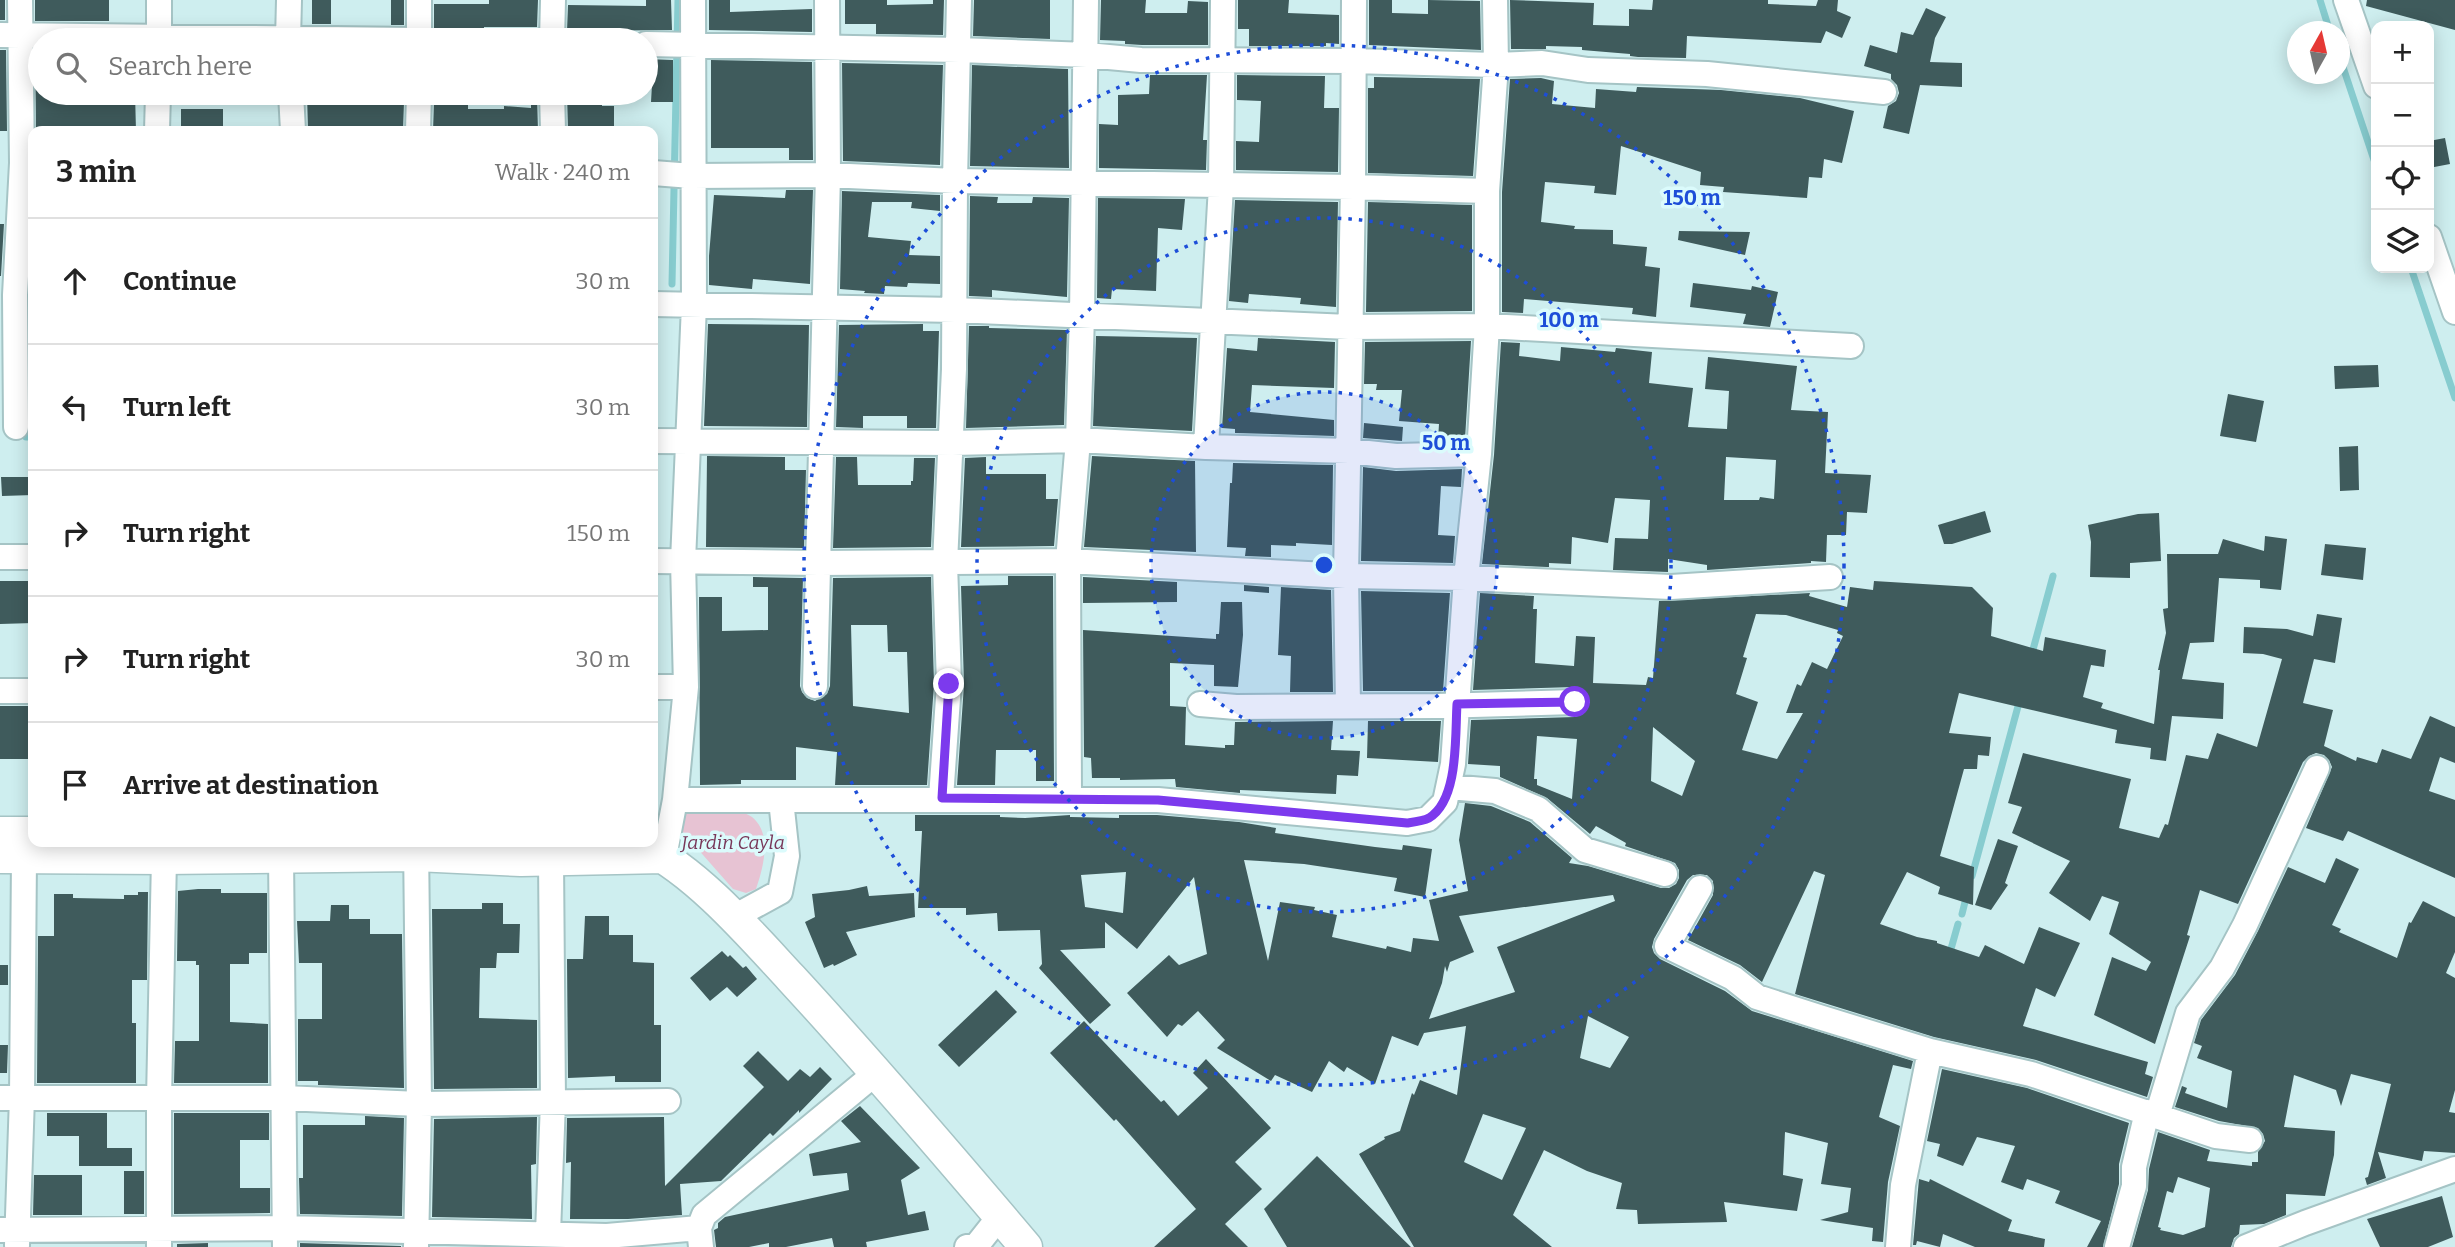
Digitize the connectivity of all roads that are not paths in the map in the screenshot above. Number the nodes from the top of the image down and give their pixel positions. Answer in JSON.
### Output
{"nodes":[{"id":1,"x":20,"y":0,"type":"edge"},
{"id":2,"x":159,"y":0,"type":"edge"},
{"id":3,"x":289,"y":0,"type":"edge"},
{"id":4,"x":419,"y":0,"type":"edge"},
{"id":5,"x":553,"y":0,"type":"edge"},
{"id":6,"x":693,"y":0,"type":"edge"},
{"id":7,"x":827,"y":0,"type":"edge"},
{"id":8,"x":959,"y":0,"type":"edge"},
{"id":9,"x":1086,"y":0,"type":"edge"},
{"id":10,"x":1223,"y":0,"type":"edge"},
{"id":11,"x":1354,"y":0,"type":"edge"},
{"id":12,"x":1495,"y":0,"type":"edge"},
{"id":13,"x":2346,"y":0,"type":"edge"},
{"id":14,"x":159,"y":28,"type":"edge"},
{"id":15,"x":288,"y":28,"type":"edge"},
{"id":16,"x":418,"y":28,"type":"edge"},
{"id":17,"x":552,"y":28,"type":"edge"},
{"id":18,"x":10,"y":35,"type":"edge"},
{"id":19,"x":28,"y":35,"type":"edge"},
{"id":20,"x":658,"y":44,"type":"edge"},
{"id":21,"x":692,"y":45,"type":"junction"},
{"id":22,"x":827,"y":47,"type":"junction"},
{"id":23,"x":959,"y":50,"type":"junction"},
{"id":24,"x":1087,"y":55,"type":"junction"},
{"id":25,"x":1223,"y":60,"type":"junction"},
{"id":26,"x":1352,"y":61,"type":"junction"},
{"id":27,"x":1496,"y":65,"type":"junction"},
{"id":28,"x":2375,"y":84,"type":"edge"},
{"id":29,"x":1884,"y":92,"type":"dead end"},
{"id":30,"x":158,"y":105,"type":"edge"},
{"id":31,"x":292,"y":105,"type":"edge"},
{"id":32,"x":419,"y":105,"type":"edge"},
{"id":33,"x":552,"y":105,"type":"edge"},
{"id":34,"x":157,"y":126,"type":"edge"},
{"id":35,"x":293,"y":126,"type":"edge"},
{"id":36,"x":418,"y":126,"type":"edge"},
{"id":37,"x":552,"y":126,"type":"edge"},
{"id":38,"x":18,"y":163,"type":"edge"},
{"id":39,"x":658,"y":173,"type":"edge"},
{"id":40,"x":828,"y":175,"type":"junction"},
{"id":41,"x":692,"y":176,"type":"junction"},
{"id":42,"x":955,"y":181,"type":"junction"},
{"id":43,"x":1083,"y":182,"type":"junction"},
{"id":44,"x":1220,"y":186,"type":"junction"},
{"id":45,"x":1353,"y":187,"type":"junction"},
{"id":46,"x":1487,"y":191,"type":"junction"},
{"id":47,"x":2434,"y":251,"type":"edge"},
{"id":48,"x":16,"y":295,"type":"edge"},
{"id":49,"x":658,"y":304,"type":"edge"},
{"id":50,"x":694,"y":305,"type":"junction"},
{"id":51,"x":824,"y":307,"type":"junction"},
{"id":52,"x":955,"y":310,"type":"junction"},
{"id":53,"x":2455,"y":312,"type":"edge"},
{"id":54,"x":1082,"y":316,"type":"junction"},
{"id":55,"x":1214,"y":322,"type":"junction"},
{"id":56,"x":1487,"y":326,"type":"junction"},
{"id":57,"x":1349,"y":327,"type":"junction"},
{"id":58,"x":1851,"y":346,"type":"dead end"},
{"id":59,"x":16,"y":427,"type":"edge"},
{"id":60,"x":1078,"y":440,"type":"junction"},
{"id":61,"x":658,"y":441,"type":"edge"},
{"id":62,"x":687,"y":441,"type":"junction"},
{"id":63,"x":820,"y":442,"type":"junction"},
{"id":64,"x":952,"y":443,"type":"junction"},
{"id":65,"x":1206,"y":447,"type":"junction"},
{"id":66,"x":1349,"y":451,"type":"junction"},
{"id":67,"x":1479,"y":454,"type":"junction"},
{"id":68,"x":0,"y":557,"type":"edge"},
{"id":69,"x":28,"y":557,"type":"edge"},
{"id":70,"x":658,"y":561,"type":"edge"},
{"id":71,"x":683,"y":561,"type":"junction"},
{"id":72,"x":1068,"y":561,"type":"junction"},
{"id":73,"x":819,"y":563,"type":"junction"},
{"id":74,"x":944,"y":563,"type":"junction"},
{"id":75,"x":1346,"y":576,"type":"junction"},
{"id":76,"x":1830,"y":577,"type":"dead end"},
{"id":77,"x":1466,"y":578,"type":"junction"},
{"id":78,"x":815,"y":686,"type":"dead end"},
{"id":79,"x":658,"y":687,"type":"edge"},
{"id":80,"x":686,"y":687,"type":"junction"},
{"id":81,"x":0,"y":691,"type":"edge"},
{"id":82,"x":28,"y":691,"type":"edge"},
{"id":83,"x":1575,"y":702,"type":"dead end"},
{"id":84,"x":1200,"y":704,"type":"dead end"},
{"id":85,"x":1457,"y":704,"type":"junction"},
{"id":86,"x":1348,"y":706,"type":"junction"},
{"id":87,"x":2317,"y":768,"type":"dead end"},
{"id":88,"x":1449,"y":787,"type":"junction"},
{"id":89,"x":942,"y":798,"type":"junction"},
{"id":90,"x":1069,"y":799,"type":"junction"},
{"id":91,"x":675,"y":800,"type":"junction"},
{"id":92,"x":781,"y":800,"type":"junction"},
{"id":93,"x":0,"y":833,"type":"edge"},
{"id":94,"x":643,"y":847,"type":"edge"},
{"id":95,"x":416,"y":848,"type":"edge"},
{"id":96,"x":19,"y":849,"type":"edge"},
{"id":97,"x":162,"y":850,"type":"edge"},
{"id":98,"x":281,"y":855,"type":"junction"},
{"id":99,"x":664,"y":856,"type":"junction"},
{"id":100,"x":551,"y":859,"type":"junction"},
{"id":101,"x":1665,"y":874,"type":"dead end"},
{"id":102,"x":1700,"y":888,"type":"dead end"},
{"id":103,"x":734,"y":917,"type":"junction"},
{"id":104,"x":1930,"y":1051,"type":"junction"},
{"id":105,"x":877,"y":1072,"type":"junction"},
{"id":106,"x":11,"y":1097,"type":"edge"},
{"id":107,"x":284,"y":1098,"type":"junction"},
{"id":108,"x":159,"y":1099,"type":"junction"},
{"id":109,"x":668,"y":1101,"type":"dead end"},
{"id":110,"x":553,"y":1102,"type":"junction"},
{"id":111,"x":419,"y":1104,"type":"junction"},
{"id":112,"x":2152,"y":1114,"type":"junction"},
{"id":113,"x":2250,"y":1140,"type":"dead end"},
{"id":114,"x":2455,"y":1170,"type":"edge"},
{"id":115,"x":1000,"y":1216,"type":"junction"},
{"id":116,"x":548,"y":1233,"type":"junction"},
{"id":117,"x":11,"y":1236,"type":"edge"},
{"id":118,"x":700,"y":1237,"type":"edge"},
{"id":119,"x":160,"y":1238,"type":"edge"},
{"id":120,"x":284,"y":1238,"type":"edge"},
{"id":121,"x":416,"y":1238,"type":"edge"},
{"id":122,"x":967,"y":1247,"type":"edge"},
{"id":123,"x":1026,"y":1247,"type":"edge"},
{"id":124,"x":1898,"y":1247,"type":"edge"},
{"id":125,"x":2118,"y":1247,"type":"edge"},
{"id":126,"x":2246,"y":1247,"type":"edge"}],
"edges":[{"from":1,"to":18,"type":"street"},
{"from":2,"to":14,"type":"street"},
{"from":3,"to":15,"type":"street"},
{"from":4,"to":16,"type":"street"},
{"from":5,"to":17,"type":"street"},
{"from":6,"to":21,"type":"street"},
{"from":7,"to":22,"type":"street"},
{"from":8,"to":23,"type":"street"},
{"from":9,"to":24,"type":"street"},
{"from":10,"to":25,"type":"street"},
{"from":11,"to":26,"type":"street"},
{"from":12,"to":27,"type":"street"},
{"from":13,"to":28,"type":"street"},
{"from":18,"to":19,"type":"street"},
{"from":18,"to":38,"type":"street"},
{"from":20,"to":21,"type":"street"},
{"from":21,"to":22,"type":"street"},
{"from":21,"to":41,"type":"street"},
{"from":22,"to":23,"type":"street"},
{"from":22,"to":40,"type":"street"},
{"from":23,"to":24,"type":"street"},
{"from":23,"to":42,"type":"street"},
{"from":24,"to":25,"type":"street"},
{"from":24,"to":43,"type":"street"},
{"from":25,"to":26,"type":"street"},
{"from":25,"to":44,"type":"street"},
{"from":26,"to":27,"type":"street"},
{"from":26,"to":45,"type":"street"},
{"from":27,"to":29,"type":"street"},
{"from":27,"to":46,"type":"street"},
{"from":30,"to":34,"type":"street"},
{"from":31,"to":35,"type":"street"},
{"from":32,"to":36,"type":"street"},
{"from":33,"to":37,"type":"street"},
{"from":38,"to":48,"type":"street"},
{"from":39,"to":41,"type":"street"},
{"from":40,"to":41,"type":"street"},
{"from":40,"to":42,"type":"street"},
{"from":40,"to":51,"type":"street"},
{"from":41,"to":50,"type":"street"},
{"from":42,"to":43,"type":"street"},
{"from":42,"to":52,"type":"street"},
{"from":43,"to":44,"type":"street"},
{"from":43,"to":54,"type":"street"},
{"from":44,"to":45,"type":"street"},
{"from":44,"to":55,"type":"street"},
{"from":45,"to":46,"type":"street"},
{"from":45,"to":57,"type":"street"},
{"from":46,"to":56,"type":"street"},
{"from":47,"to":53,"type":"street"},
{"from":48,"to":59,"type":"street"},
{"from":49,"to":50,"type":"street"},
{"from":50,"to":51,"type":"street"},
{"from":50,"to":62,"type":"street"},
{"from":51,"to":52,"type":"street"},
{"from":51,"to":63,"type":"street"},
{"from":52,"to":54,"type":"street"},
{"from":52,"to":64,"type":"street"},
{"from":54,"to":55,"type":"street"},
{"from":54,"to":60,"type":"street"},
{"from":55,"to":57,"type":"street"},
{"from":55,"to":65,"type":"street"},
{"from":56,"to":57,"type":"street"},
{"from":56,"to":58,"type":"street"},
{"from":56,"to":67,"type":"street"},
{"from":57,"to":66,"type":"street"},
{"from":60,"to":64,"type":"street"},
{"from":60,"to":65,"type":"street"},
{"from":60,"to":72,"type":"street"},
{"from":61,"to":62,"type":"street"},
{"from":62,"to":63,"type":"street"},
{"from":62,"to":71,"type":"street"},
{"from":63,"to":64,"type":"street"},
{"from":63,"to":73,"type":"street"},
{"from":64,"to":74,"type":"street"},
{"from":65,"to":66,"type":"street"},
{"from":66,"to":67,"type":"street"},
{"from":66,"to":75,"type":"street"},
{"from":67,"to":77,"type":"street"},
{"from":68,"to":69,"type":"street"},
{"from":70,"to":71,"type":"street"},
{"from":71,"to":73,"type":"street"},
{"from":71,"to":80,"type":"street"},
{"from":72,"to":74,"type":"street"},
{"from":72,"to":75,"type":"street"},
{"from":72,"to":90,"type":"street"},
{"from":73,"to":74,"type":"street"},
{"from":73,"to":78,"type":"street"},
{"from":74,"to":89,"type":"street"},
{"from":75,"to":77,"type":"street"},
{"from":75,"to":86,"type":"street"},
{"from":76,"to":77,"type":"street"},
{"from":77,"to":85,"type":"street"},
{"from":79,"to":80,"type":"street"},
{"from":80,"to":91,"type":"street"},
{"from":81,"to":82,"type":"street"},
{"from":83,"to":85,"type":"street"},
{"from":84,"to":86,"type":"street"},
{"from":85,"to":86,"type":"street"},
{"from":85,"to":88,"type":"street"},
{"from":87,"to":112,"type":"street"},
{"from":88,"to":90,"type":"street"},
{"from":88,"to":101,"type":"street"},
{"from":89,"to":90,"type":"street"},
{"from":89,"to":92,"type":"street"},
{"from":91,"to":92,"type":"street"},
{"from":91,"to":99,"type":"street"},
{"from":92,"to":103,"type":"street"},
{"from":93,"to":96,"type":"main road"},
{"from":94,"to":99,"type":"main road"},
{"from":95,"to":98,"type":"main road"},
{"from":95,"to":100,"type":"main road"},
{"from":95,"to":111,"type":"street"},
{"from":96,"to":97,"type":"main road"},
{"from":96,"to":106,"type":"street"},
{"from":97,"to":98,"type":"main road"},
{"from":97,"to":108,"type":"street"},
{"from":98,"to":107,"type":"street"},
{"from":99,"to":100,"type":"main road"},
{"from":99,"to":103,"type":"main road"},
{"from":100,"to":110,"type":"street"},
{"from":102,"to":104,"type":"street"},
{"from":103,"to":105,"type":"main road"},
{"from":104,"to":112,"type":"street"},
{"from":104,"to":124,"type":"street"},
{"from":105,"to":115,"type":"main road"},
{"from":105,"to":118,"type":"street"},
{"from":106,"to":108,"type":"street"},
{"from":106,"to":117,"type":"street"},
{"from":107,"to":108,"type":"street"},
{"from":107,"to":111,"type":"street"},
{"from":107,"to":120,"type":"street"},
{"from":108,"to":119,"type":"street"},
{"from":109,"to":110,"type":"street"},
{"from":110,"to":111,"type":"street"},
{"from":110,"to":116,"type":"street"},
{"from":111,"to":121,"type":"street"},
{"from":112,"to":113,"type":"street"},
{"from":112,"to":125,"type":"street"},
{"from":114,"to":126,"type":"street"},
{"from":115,"to":122,"type":"street"},
{"from":115,"to":123,"type":"main road"},
{"from":116,"to":118,"type":"street"},
{"from":116,"to":121,"type":"street"},
{"from":117,"to":119,"type":"street"},
{"from":119,"to":120,"type":"street"},
{"from":120,"to":121,"type":"street"}]}
